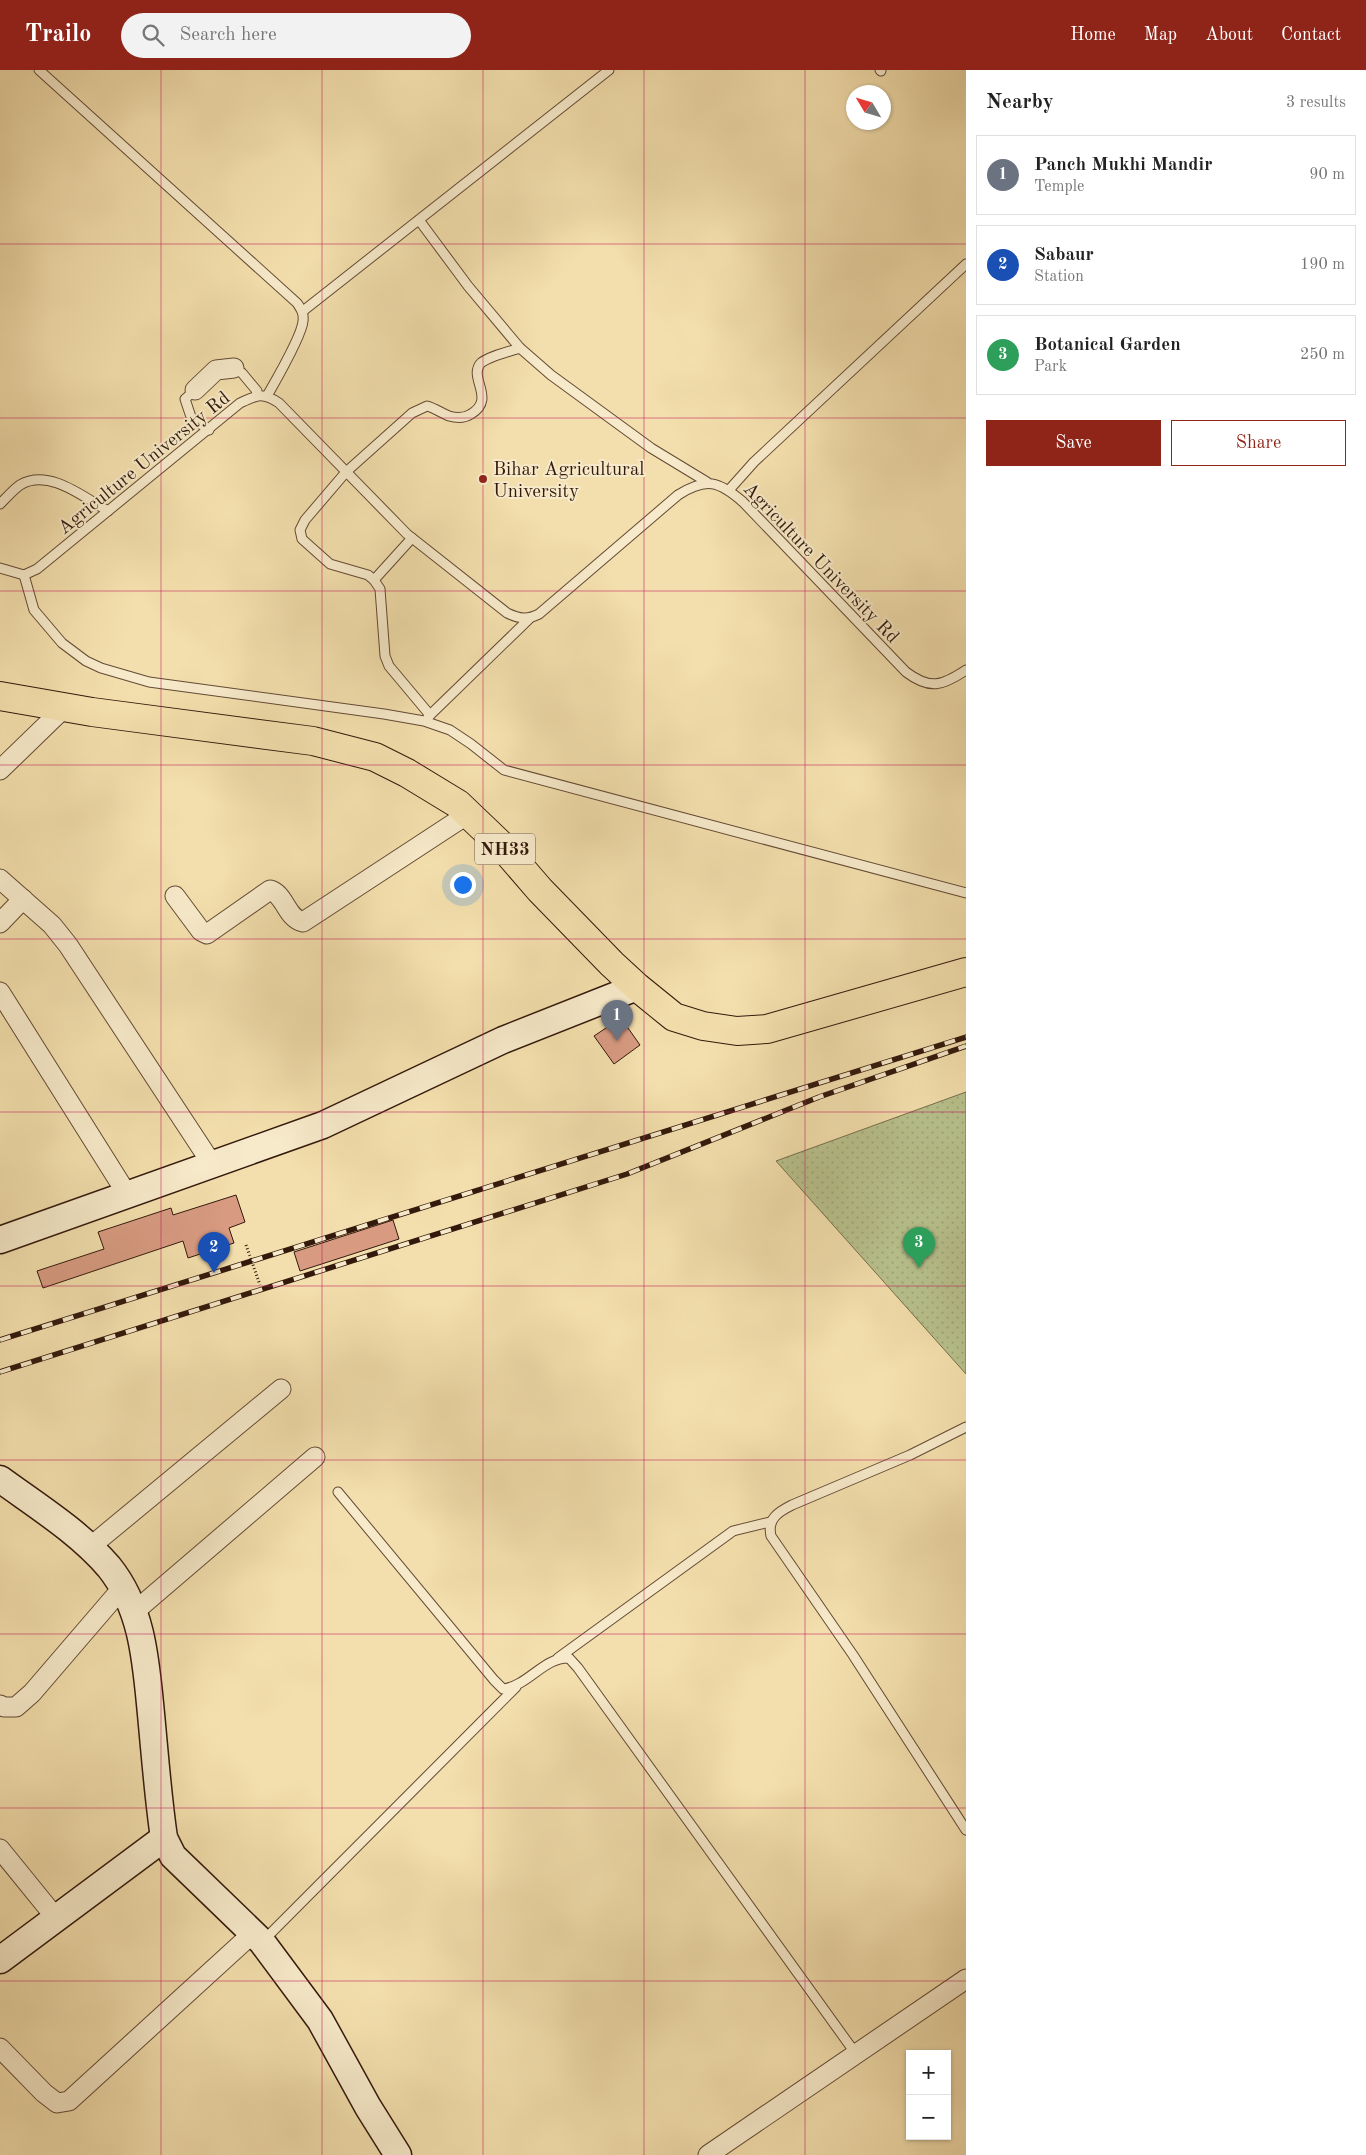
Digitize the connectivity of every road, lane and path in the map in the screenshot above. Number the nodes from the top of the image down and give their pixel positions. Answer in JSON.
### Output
{"nodes":[{"id":1,"x":39,"y":70,"type":"edge"},
{"id":2,"x":609,"y":70,"type":"edge"},
{"id":3,"x":419,"y":220,"type":"junction"},
{"id":4,"x":966,"y":264,"type":"edge"},
{"id":5,"x":303,"y":311,"type":"junction"},
{"id":6,"x":520,"y":348,"type":"junction"},
{"id":7,"x":234,"y":368,"type":"joint"},
{"id":8,"x":195,"y":390,"type":"joint"},
{"id":9,"x":256,"y":396,"type":"junction"},
{"id":10,"x":268,"y":396,"type":"junction"},
{"id":11,"x":209,"y":430,"type":"junction"},
{"id":12,"x":346,"y":472,"type":"junction"},
{"id":13,"x":707,"y":482,"type":"junction"},
{"id":14,"x":729,"y":490,"type":"junction"},
{"id":15,"x":0,"y":504,"type":"edge"},
{"id":16,"x":108,"y":511,"type":"junction"},
{"id":17,"x":412,"y":538,"type":"junction"},
{"id":18,"x":0,"y":568,"type":"edge"},
{"id":19,"x":24,"y":575,"type":"junction"},
{"id":20,"x":374,"y":580,"type":"junction"},
{"id":21,"x":529,"y":619,"type":"junction"},
{"id":22,"x":966,"y":670,"type":"edge"},
{"id":23,"x":0,"y":696,"type":"edge"},
{"id":24,"x":65,"y":707,"type":"junction"},
{"id":25,"x":427,"y":718,"type":"junction"},
{"id":26,"x":0,"y":770,"type":"edge"},
{"id":27,"x":468,"y":814,"type":"junction"},
{"id":28,"x":0,"y":878,"type":"edge"},
{"id":29,"x":966,"y":893,"type":"edge"},
{"id":30,"x":175,"y":896,"type":"dead end"},
{"id":31,"x":23,"y":899,"type":"junction"},
{"id":32,"x":0,"y":923,"type":"edge"},
{"id":33,"x":966,"y":972,"type":"edge"},
{"id":34,"x":637,"y":987,"type":"junction"},
{"id":35,"x":0,"y":992,"type":"edge"},
{"id":36,"x":212,"y":1164,"type":"junction"},
{"id":37,"x":127,"y":1194,"type":"junction"},
{"id":38,"x":0,"y":1240,"type":"edge"},
{"id":39,"x":246,"y":1245,"type":"dead end"},
{"id":40,"x":260,"y":1285,"type":"dead end"},
{"id":41,"x":280,"y":1389,"type":"dead end"},
{"id":42,"x":966,"y":1427,"type":"edge"},
{"id":43,"x":315,"y":1456,"type":"dead end"},
{"id":44,"x":0,"y":1479,"type":"edge"},
{"id":45,"x":338,"y":1492,"type":"dead end"},
{"id":46,"x":770,"y":1522,"type":"junction"},
{"id":47,"x":90,"y":1548,"type":"junction"},
{"id":48,"x":123,"y":1587,"type":"junction"},
{"id":49,"x":134,"y":1612,"type":"junction"},
{"id":50,"x":558,"y":1658,"type":"junction"},
{"id":51,"x":520,"y":1684,"type":"junction"},
{"id":52,"x":0,"y":1704,"type":"edge"},
{"id":53,"x":966,"y":1830,"type":"edge"},
{"id":54,"x":164,"y":1838,"type":"junction"},
{"id":55,"x":0,"y":1849,"type":"edge"},
{"id":56,"x":56,"y":1918,"type":"junction"},
{"id":57,"x":258,"y":1938,"type":"junction"},
{"id":58,"x":0,"y":1960,"type":"edge"},
{"id":59,"x":966,"y":1979,"type":"edge"},
{"id":60,"x":0,"y":2048,"type":"edge"},
{"id":61,"x":856,"y":2054,"type":"junction"},
{"id":62,"x":398,"y":2155,"type":"edge"},
{"id":63,"x":708,"y":2155,"type":"edge"}],
"edges":[{"from":1,"to":5,"type":"lane"},
{"from":2,"to":3,"type":"lane"},
{"from":3,"to":5,"type":"lane"},
{"from":3,"to":6,"type":"lane","name":"Agriculture University Rd"},
{"from":4,"to":14,"type":"lane"},
{"from":5,"to":10,"type":"lane"},
{"from":6,"to":12,"type":"lane"},
{"from":6,"to":13,"type":"lane","name":"Agriculture University Rd"},
{"from":7,"to":8,"type":"street"},
{"from":7,"to":9,"type":"lane"},
{"from":8,"to":11,"type":"lane"},
{"from":9,"to":10,"type":"lane","name":"Agriculture University Rd"},
{"from":9,"to":11,"type":"lane","name":"Agriculture University Rd"},
{"from":10,"to":12,"type":"lane"},
{"from":11,"to":16,"type":"lane","name":"Agriculture University Rd"},
{"from":12,"to":17,"type":"lane"},
{"from":12,"to":20,"type":"lane"},
{"from":13,"to":14,"type":"lane","name":"Agriculture University Rd"},
{"from":13,"to":21,"type":"lane"},
{"from":14,"to":22,"type":"lane","name":"Agriculture University Rd"},
{"from":15,"to":16,"type":"lane"},
{"from":16,"to":19,"type":"lane","name":"Agriculture University Rd"},
{"from":17,"to":20,"type":"lane"},
{"from":17,"to":21,"type":"lane"},
{"from":18,"to":19,"type":"lane"},
{"from":19,"to":25,"type":"lane"},
{"from":20,"to":25,"type":"lane"},
{"from":21,"to":25,"type":"lane"},
{"from":23,"to":24,"type":"highway","number":"NH33"},
{"from":24,"to":26,"type":"street"},
{"from":24,"to":27,"type":"highway","number":"NH33"},
{"from":25,"to":29,"type":"lane"},
{"from":27,"to":30,"type":"street"},
{"from":27,"to":34,"type":"highway","number":"NH33"},
{"from":28,"to":31,"type":"street"},
{"from":31,"to":32,"type":"street"},
{"from":31,"to":36,"type":"street"},
{"from":33,"to":34,"type":"highway","number":"NH33"},
{"from":34,"to":36,"type":"street"},
{"from":35,"to":37,"type":"street"},
{"from":36,"to":37,"type":"street"},
{"from":37,"to":38,"type":"street"},
{"from":39,"to":40,"type":"path","bridge":true},
{"from":41,"to":47,"type":"street"},
{"from":42,"to":46,"type":"lane"},
{"from":43,"to":49,"type":"street"},
{"from":44,"to":47,"type":"street"},
{"from":45,"to":51,"type":"lane"},
{"from":46,"to":50,"type":"lane"},
{"from":46,"to":53,"type":"lane"},
{"from":47,"to":48,"type":"street"},
{"from":48,"to":49,"type":"street"},
{"from":48,"to":52,"type":"street"},
{"from":49,"to":54,"type":"street"},
{"from":50,"to":51,"type":"lane"},
{"from":50,"to":61,"type":"lane"},
{"from":51,"to":57,"type":"lane"},
{"from":54,"to":56,"type":"street"},
{"from":54,"to":57,"type":"street"},
{"from":55,"to":56,"type":"street"},
{"from":56,"to":58,"type":"street"},
{"from":57,"to":60,"type":"street"},
{"from":57,"to":62,"type":"street"},
{"from":59,"to":61,"type":"street"},
{"from":61,"to":63,"type":"street"}]}
